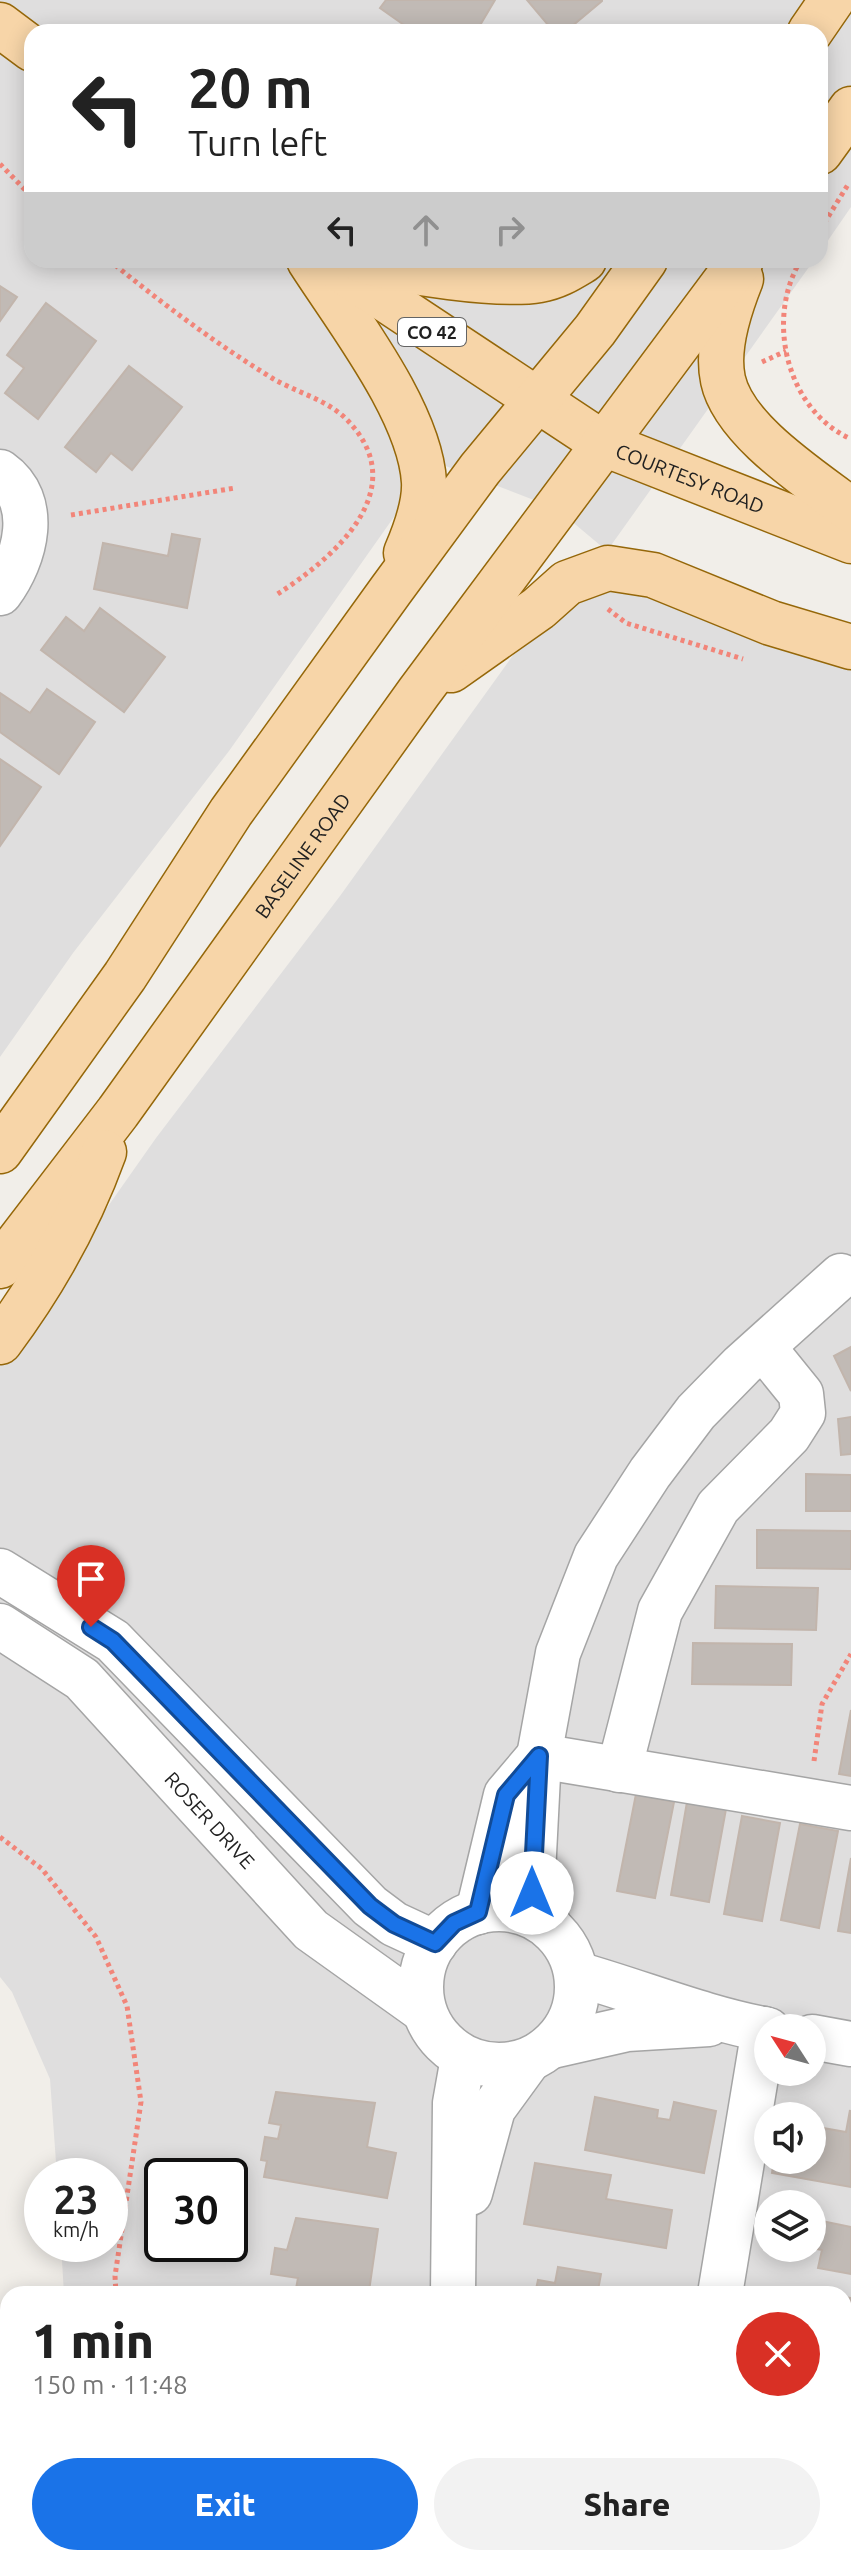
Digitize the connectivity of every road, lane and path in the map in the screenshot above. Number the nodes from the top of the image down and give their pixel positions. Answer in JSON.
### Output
{"nodes":[{"id":1,"x":0,"y":25,"type":"edge"},
{"id":2,"x":24,"y":43,"type":"edge"},
{"id":3,"x":851,"y":109,"type":"edge"},
{"id":4,"x":828,"y":141,"type":"edge"},
{"id":5,"x":0,"y":164,"type":"edge"},
{"id":6,"x":851,"y":179,"type":"edge"},
{"id":7,"x":24,"y":189,"type":"edge"},
{"id":8,"x":828,"y":217,"type":"edge"},
{"id":9,"x":119,"y":268,"type":"edge"},
{"id":10,"x":314,"y":268,"type":"edge"},
{"id":11,"x":338,"y":268,"type":"edge"},
{"id":12,"x":403,"y":268,"type":"edge"},
{"id":13,"x":572,"y":268,"type":"edge"},
{"id":14,"x":639,"y":268,"type":"edge"},
{"id":15,"x":735,"y":268,"type":"edge"},
{"id":16,"x":745,"y":268,"type":"edge"},
{"id":17,"x":796,"y":268,"type":"edge"},
{"id":18,"x":540,"y":399,"type":"junction"},
{"id":19,"x":851,"y":439,"type":"edge"},
{"id":20,"x":604,"y":444,"type":"junction"},
{"id":21,"x":0,"y":472,"type":"edge"},
{"id":22,"x":235,"y":488,"type":"dead end"},
{"id":23,"x":851,"y":510,"type":"edge"},
{"id":24,"x":71,"y":515,"type":"dead end"},
{"id":25,"x":851,"y":541,"type":"edge"},
{"id":26,"x":391,"y":590,"type":"junction"},
{"id":27,"x":0,"y":593,"type":"edge"},
{"id":28,"x":276,"y":595,"type":"dead end"},
{"id":29,"x":851,"y":647,"type":"edge"},
{"id":30,"x":419,"y":692,"type":"junction"},
{"id":31,"x":118,"y":1112,"type":"junction"},
{"id":32,"x":0,"y":1151,"type":"edge"},
{"id":33,"x":0,"y":1266,"type":"edge"},
{"id":34,"x":841,"y":1276,"type":"dead end"},
{"id":35,"x":0,"y":1342,"type":"edge"},
{"id":36,"x":763,"y":1347,"type":"junction"},
{"id":37,"x":0,"y":1571,"type":"edge"},
{"id":38,"x":0,"y":1626,"type":"edge"},
{"id":39,"x":851,"y":1654,"type":"edge"},
{"id":40,"x":539,"y":1756,"type":"junction"},
{"id":41,"x":619,"y":1770,"type":"junction"},
{"id":42,"x":809,"y":1801,"type":"junction"},
{"id":43,"x":851,"y":1808,"type":"edge"},
{"id":44,"x":0,"y":1837,"type":"edge"},
{"id":45,"x":478,"y":1912,"type":"junction"},
{"id":46,"x":549,"y":1925,"type":"junction"},
{"id":47,"x":435,"y":1943,"type":"junction"},
{"id":48,"x":577,"y":1974,"type":"junction"},
{"id":49,"x":423,"y":2010,"type":"junction"},
{"id":50,"x":753,"y":2027,"type":"edge"},
{"id":51,"x":826,"y":2040,"type":"edge"},
{"id":52,"x":851,"y":2044,"type":"edge"},
{"id":53,"x":540,"y":2053,"type":"junction"},
{"id":54,"x":463,"y":2058,"type":"junction"},
{"id":55,"x":455,"y":2224,"type":"junction"},
{"id":56,"x":116,"y":2286,"type":"edge"},
{"id":57,"x":453,"y":2286,"type":"edge"},
{"id":58,"x":721,"y":2286,"type":"edge"}],
"edges":[{"from":1,"to":2,"type":"main road"},
{"from":3,"to":4,"type":"main road"},
{"from":5,"to":7,"type":"path"},
{"from":6,"to":8,"type":"path"},
{"from":9,"to":28,"type":"path"},
{"from":10,"to":26,"type":"main road"},
{"from":11,"to":18,"type":"main road","number":"CO 42"},
{"from":12,"to":13,"type":"main road"},
{"from":14,"to":18,"type":"main road"},
{"from":15,"to":20,"type":"main road","name":"BASELINE ROAD"},
{"from":16,"to":23,"type":"main road"},
{"from":17,"to":19,"type":"path"},
{"from":18,"to":20,"type":"main road","name":"COURTESY ROAD","number":"CO 42"},
{"from":18,"to":26,"type":"main road"},
{"from":20,"to":25,"type":"main road","name":"COURTESY ROAD","number":"CO 42"},
{"from":20,"to":30,"type":"main road","name":"BASELINE ROAD"},
{"from":21,"to":27,"type":"street"},
{"from":22,"to":24,"type":"path"},
{"from":26,"to":32,"type":"main road"},
{"from":29,"to":30,"type":"main road"},
{"from":30,"to":31,"type":"main road","name":"BASELINE ROAD"},
{"from":31,"to":33,"type":"main road","name":"BASELINE ROAD"},
{"from":31,"to":35,"type":"main road"},
{"from":34,"to":36,"type":"street"},
{"from":36,"to":40,"type":"street"},
{"from":36,"to":41,"type":"street"},
{"from":37,"to":47,"type":"street"},
{"from":38,"to":49,"type":"street","name":"ROSER DRIVE"},
{"from":39,"to":42,"type":"path"},
{"from":40,"to":41,"type":"street"},
{"from":40,"to":45,"type":"street"},
{"from":40,"to":46,"type":"street"},
{"from":41,"to":42,"type":"street"},
{"from":42,"to":43,"type":"street"},
{"from":44,"to":56,"type":"path"},
{"from":45,"to":46,"type":"street"},
{"from":45,"to":47,"type":"street"},
{"from":46,"to":48,"type":"street"},
{"from":47,"to":49,"type":"street"},
{"from":48,"to":50,"type":"street"},
{"from":48,"to":53,"type":"street"},
{"from":49,"to":54,"type":"street"},
{"from":50,"to":53,"type":"street"},
{"from":50,"to":58,"type":"street"},
{"from":51,"to":52,"type":"street"},
{"from":53,"to":54,"type":"street"},
{"from":53,"to":55,"type":"street"},
{"from":54,"to":55,"type":"street"},
{"from":55,"to":57,"type":"street"}]}
